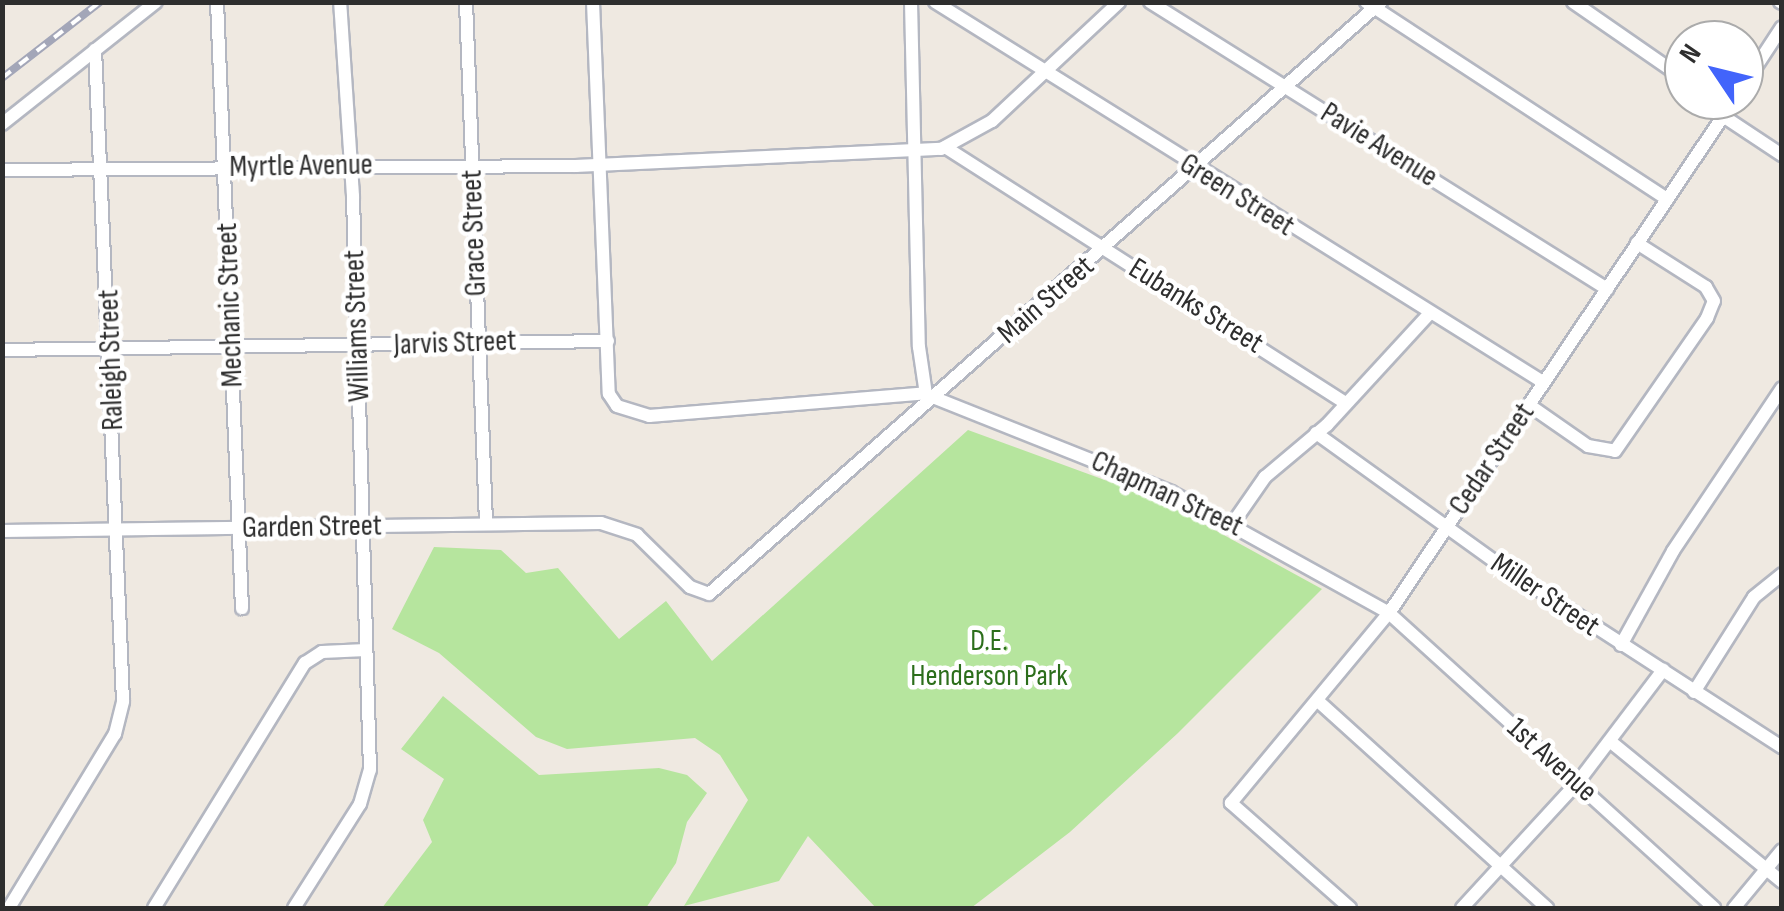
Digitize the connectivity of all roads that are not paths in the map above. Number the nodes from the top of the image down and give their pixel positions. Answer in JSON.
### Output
{"nodes":[{"id":1,"x":156,"y":2,"type":"edge"},
{"id":2,"x":217,"y":2,"type":"edge"},
{"id":3,"x":340,"y":2,"type":"edge"},
{"id":4,"x":466,"y":2,"type":"edge"},
{"id":5,"x":593,"y":2,"type":"edge"},
{"id":6,"x":911,"y":2,"type":"edge"},
{"id":7,"x":935,"y":2,"type":"edge"},
{"id":8,"x":1119,"y":2,"type":"edge"},
{"id":9,"x":1150,"y":2,"type":"edge"},
{"id":10,"x":1572,"y":2,"type":"edge"},
{"id":11,"x":1374,"y":4,"type":"edge"},
{"id":12,"x":1782,"y":27,"type":"edge"},
{"id":13,"x":95,"y":50,"type":"junction"},
{"id":14,"x":1764,"y":54,"type":"edge"},
{"id":15,"x":1664,"y":66,"type":"edge"},
{"id":16,"x":1042,"y":72,"type":"junction"},
{"id":17,"x":1287,"y":87,"type":"junction"},
{"id":18,"x":1720,"y":120,"type":"edge"},
{"id":19,"x":1742,"y":120,"type":"edge"},
{"id":20,"x":2,"y":124,"type":"edge"},
{"id":21,"x":945,"y":147,"type":"junction"},
{"id":22,"x":914,"y":149,"type":"junction"},
{"id":23,"x":1782,"y":155,"type":"edge"},
{"id":24,"x":600,"y":163,"type":"junction"},
{"id":25,"x":350,"y":164,"type":"junction"},
{"id":26,"x":472,"y":164,"type":"junction"},
{"id":27,"x":225,"y":167,"type":"junction"},
{"id":28,"x":103,"y":168,"type":"junction"},
{"id":29,"x":2,"y":170,"type":"edge"},
{"id":30,"x":1196,"y":170,"type":"junction"},
{"id":31,"x":1667,"y":200,"type":"junction"},
{"id":32,"x":1637,"y":243,"type":"junction"},
{"id":33,"x":1105,"y":248,"type":"junction"},
{"id":34,"x":1607,"y":288,"type":"junction"},
{"id":35,"x":1430,"y":313,"type":"junction"},
{"id":36,"x":608,"y":341,"type":"junction"},
{"id":37,"x":477,"y":343,"type":"junction"},
{"id":38,"x":357,"y":346,"type":"junction"},
{"id":39,"x":232,"y":348,"type":"junction"},
{"id":40,"x":112,"y":349,"type":"junction"},
{"id":41,"x":2,"y":350,"type":"edge"},
{"id":42,"x":1543,"y":382,"type":"junction"},
{"id":43,"x":1782,"y":388,"type":"edge"},
{"id":44,"x":930,"y":398,"type":"junction"},
{"id":45,"x":1345,"y":402,"type":"junction"},
{"id":46,"x":1528,"y":404,"type":"junction"},
{"id":47,"x":1316,"y":434,"type":"junction"},
{"id":48,"x":486,"y":523,"type":"junction"},
{"id":49,"x":1234,"y":524,"type":"junction"},
{"id":50,"x":364,"y":527,"type":"junction"},
{"id":51,"x":240,"y":528,"type":"junction"},
{"id":52,"x":620,"y":528,"type":"joint"},
{"id":53,"x":1446,"y":528,"type":"junction"},
{"id":54,"x":118,"y":529,"type":"junction"},
{"id":55,"x":2,"y":531,"type":"edge"},
{"id":56,"x":1782,"y":574,"type":"edge"},
{"id":57,"x":242,"y":608,"type":"dead end"},
{"id":58,"x":1389,"y":612,"type":"junction"},
{"id":59,"x":1621,"y":645,"type":"junction"},
{"id":60,"x":366,"y":650,"type":"junction"},
{"id":61,"x":1663,"y":670,"type":"junction"},
{"id":62,"x":1694,"y":692,"type":"junction"},
{"id":63,"x":1318,"y":701,"type":"junction"},
{"id":64,"x":1611,"y":742,"type":"junction"},
{"id":65,"x":1782,"y":747,"type":"edge"},
{"id":66,"x":1578,"y":782,"type":"junction"},
{"id":67,"x":1782,"y":850,"type":"edge"},
{"id":68,"x":1501,"y":866,"type":"junction"},
{"id":69,"x":1767,"y":869,"type":"junction"},
{"id":70,"x":1782,"y":882,"type":"edge"},
{"id":71,"x":7,"y":907,"type":"edge"},
{"id":72,"x":154,"y":908,"type":"edge"},
{"id":73,"x":294,"y":908,"type":"edge"},
{"id":74,"x":1350,"y":908,"type":"edge"},
{"id":75,"x":1462,"y":908,"type":"edge"},
{"id":76,"x":1546,"y":908,"type":"edge"},
{"id":77,"x":1714,"y":908,"type":"edge"},
{"id":78,"x":1734,"y":908,"type":"edge"}],
"edges":[{"from":1,"to":13,"type":"street"},
{"from":2,"to":27,"type":"street","name":"Mechanic Street"},
{"from":3,"to":25,"type":"street","name":"Williams Street"},
{"from":4,"to":26,"type":"street","name":"Grace Street"},
{"from":5,"to":24,"type":"street"},
{"from":6,"to":22,"type":"street"},
{"from":7,"to":16,"type":"street","name":"Green Street"},
{"from":8,"to":16,"type":"street"},
{"from":9,"to":17,"type":"street","name":"Pavie Avenue"},
{"from":10,"to":15,"type":"street"},
{"from":11,"to":17,"type":"street","name":"Main Street"},
{"from":11,"to":31,"type":"street"},
{"from":12,"to":14,"type":"street"},
{"from":13,"to":20,"type":"street"},
{"from":13,"to":28,"type":"street","name":"Raleigh Street"},
{"from":16,"to":21,"type":"street"},
{"from":16,"to":30,"type":"street","name":"Green Street"},
{"from":17,"to":30,"type":"street","name":"Main Street"},
{"from":17,"to":34,"type":"street","name":"Pavie Avenue"},
{"from":18,"to":31,"type":"street","name":"Cedar Street"},
{"from":19,"to":23,"type":"street"},
{"from":21,"to":22,"type":"street","name":"Myrtle Avenue"},
{"from":21,"to":33,"type":"street","name":"Eubanks Street"},
{"from":22,"to":24,"type":"street","name":"Myrtle Avenue"},
{"from":22,"to":44,"type":"street"},
{"from":24,"to":26,"type":"street","name":"Myrtle Avenue"},
{"from":24,"to":36,"type":"street"},
{"from":25,"to":26,"type":"street","name":"Myrtle Avenue"},
{"from":25,"to":27,"type":"street","name":"Myrtle Avenue"},
{"from":25,"to":38,"type":"street","name":"Williams Street"},
{"from":26,"to":37,"type":"street","name":"Grace Street"},
{"from":27,"to":28,"type":"street","name":"Myrtle Avenue"},
{"from":27,"to":39,"type":"street","name":"Mechanic Street"},
{"from":28,"to":29,"type":"street","name":"Myrtle Avenue"},
{"from":28,"to":40,"type":"street","name":"Raleigh Street"},
{"from":30,"to":33,"type":"street","name":"Main Street"},
{"from":30,"to":35,"type":"street","name":"Green Street"},
{"from":31,"to":32,"type":"street","name":"Cedar Street"},
{"from":32,"to":34,"type":"street","name":"Cedar Street"},
{"from":32,"to":46,"type":"street"},
{"from":33,"to":44,"type":"street","name":"Main Street"},
{"from":33,"to":45,"type":"street","name":"Eubanks Street"},
{"from":34,"to":42,"type":"street","name":"Cedar Street"},
{"from":35,"to":42,"type":"street","name":"Green Street"},
{"from":35,"to":45,"type":"street"},
{"from":36,"to":37,"type":"street","name":"Jarvis Street"},
{"from":36,"to":44,"type":"street"},
{"from":37,"to":38,"type":"street","name":"Jarvis Street"},
{"from":37,"to":48,"type":"street","name":"Grace Street"},
{"from":38,"to":39,"type":"street","name":"Jarvis Street"},
{"from":38,"to":50,"type":"street","name":"Williams Street"},
{"from":39,"to":40,"type":"street","name":"Jarvis Street"},
{"from":39,"to":51,"type":"street","name":"Mechanic Street"},
{"from":40,"to":41,"type":"street","name":"Jarvis Street"},
{"from":40,"to":54,"type":"street","name":"Raleigh Street"},
{"from":42,"to":46,"type":"street","name":"Cedar Street"},
{"from":43,"to":59,"type":"street"},
{"from":44,"to":49,"type":"street","name":"Chapman Street"},
{"from":44,"to":52,"type":"street","name":"Main Street"},
{"from":45,"to":47,"type":"street"},
{"from":46,"to":53,"type":"street","name":"Cedar Street"},
{"from":47,"to":49,"type":"street"},
{"from":47,"to":53,"type":"street","name":"Miller Street"},
{"from":48,"to":50,"type":"street","name":"Garden Street"},
{"from":48,"to":52,"type":"street","name":"Garden Street"},
{"from":49,"to":58,"type":"street","name":"Chapman Street"},
{"from":50,"to":51,"type":"street","name":"Garden Street"},
{"from":50,"to":60,"type":"street","name":"Williams Street"},
{"from":51,"to":54,"type":"street","name":"Garden Street"},
{"from":51,"to":57,"type":"street","name":"Mechanic Street"},
{"from":53,"to":58,"type":"street","name":"Cedar Street"},
{"from":53,"to":59,"type":"street","name":"Miller Street"},
{"from":54,"to":55,"type":"street","name":"Garden Street"},
{"from":54,"to":71,"type":"street","name":"Raleigh Street"},
{"from":56,"to":62,"type":"street"},
{"from":58,"to":63,"type":"street","name":"Cedar Street"},
{"from":58,"to":66,"type":"street","name":"1st Avenue"},
{"from":59,"to":61,"type":"street","name":"Miller Street"},
{"from":60,"to":72,"type":"street"},
{"from":60,"to":73,"type":"street","name":"Williams Street"},
{"from":61,"to":62,"type":"street","name":"Miller Street"},
{"from":61,"to":64,"type":"street"},
{"from":62,"to":65,"type":"street","name":"Miller Street"},
{"from":63,"to":68,"type":"street"},
{"from":63,"to":74,"type":"street","name":"Cedar Street"},
{"from":64,"to":66,"type":"street"},
{"from":64,"to":69,"type":"street"},
{"from":66,"to":68,"type":"street"},
{"from":66,"to":77,"type":"street","name":"1st Avenue"},
{"from":67,"to":69,"type":"street"},
{"from":68,"to":75,"type":"street"},
{"from":68,"to":76,"type":"street"},
{"from":69,"to":70,"type":"street"},
{"from":69,"to":78,"type":"street"}]}
